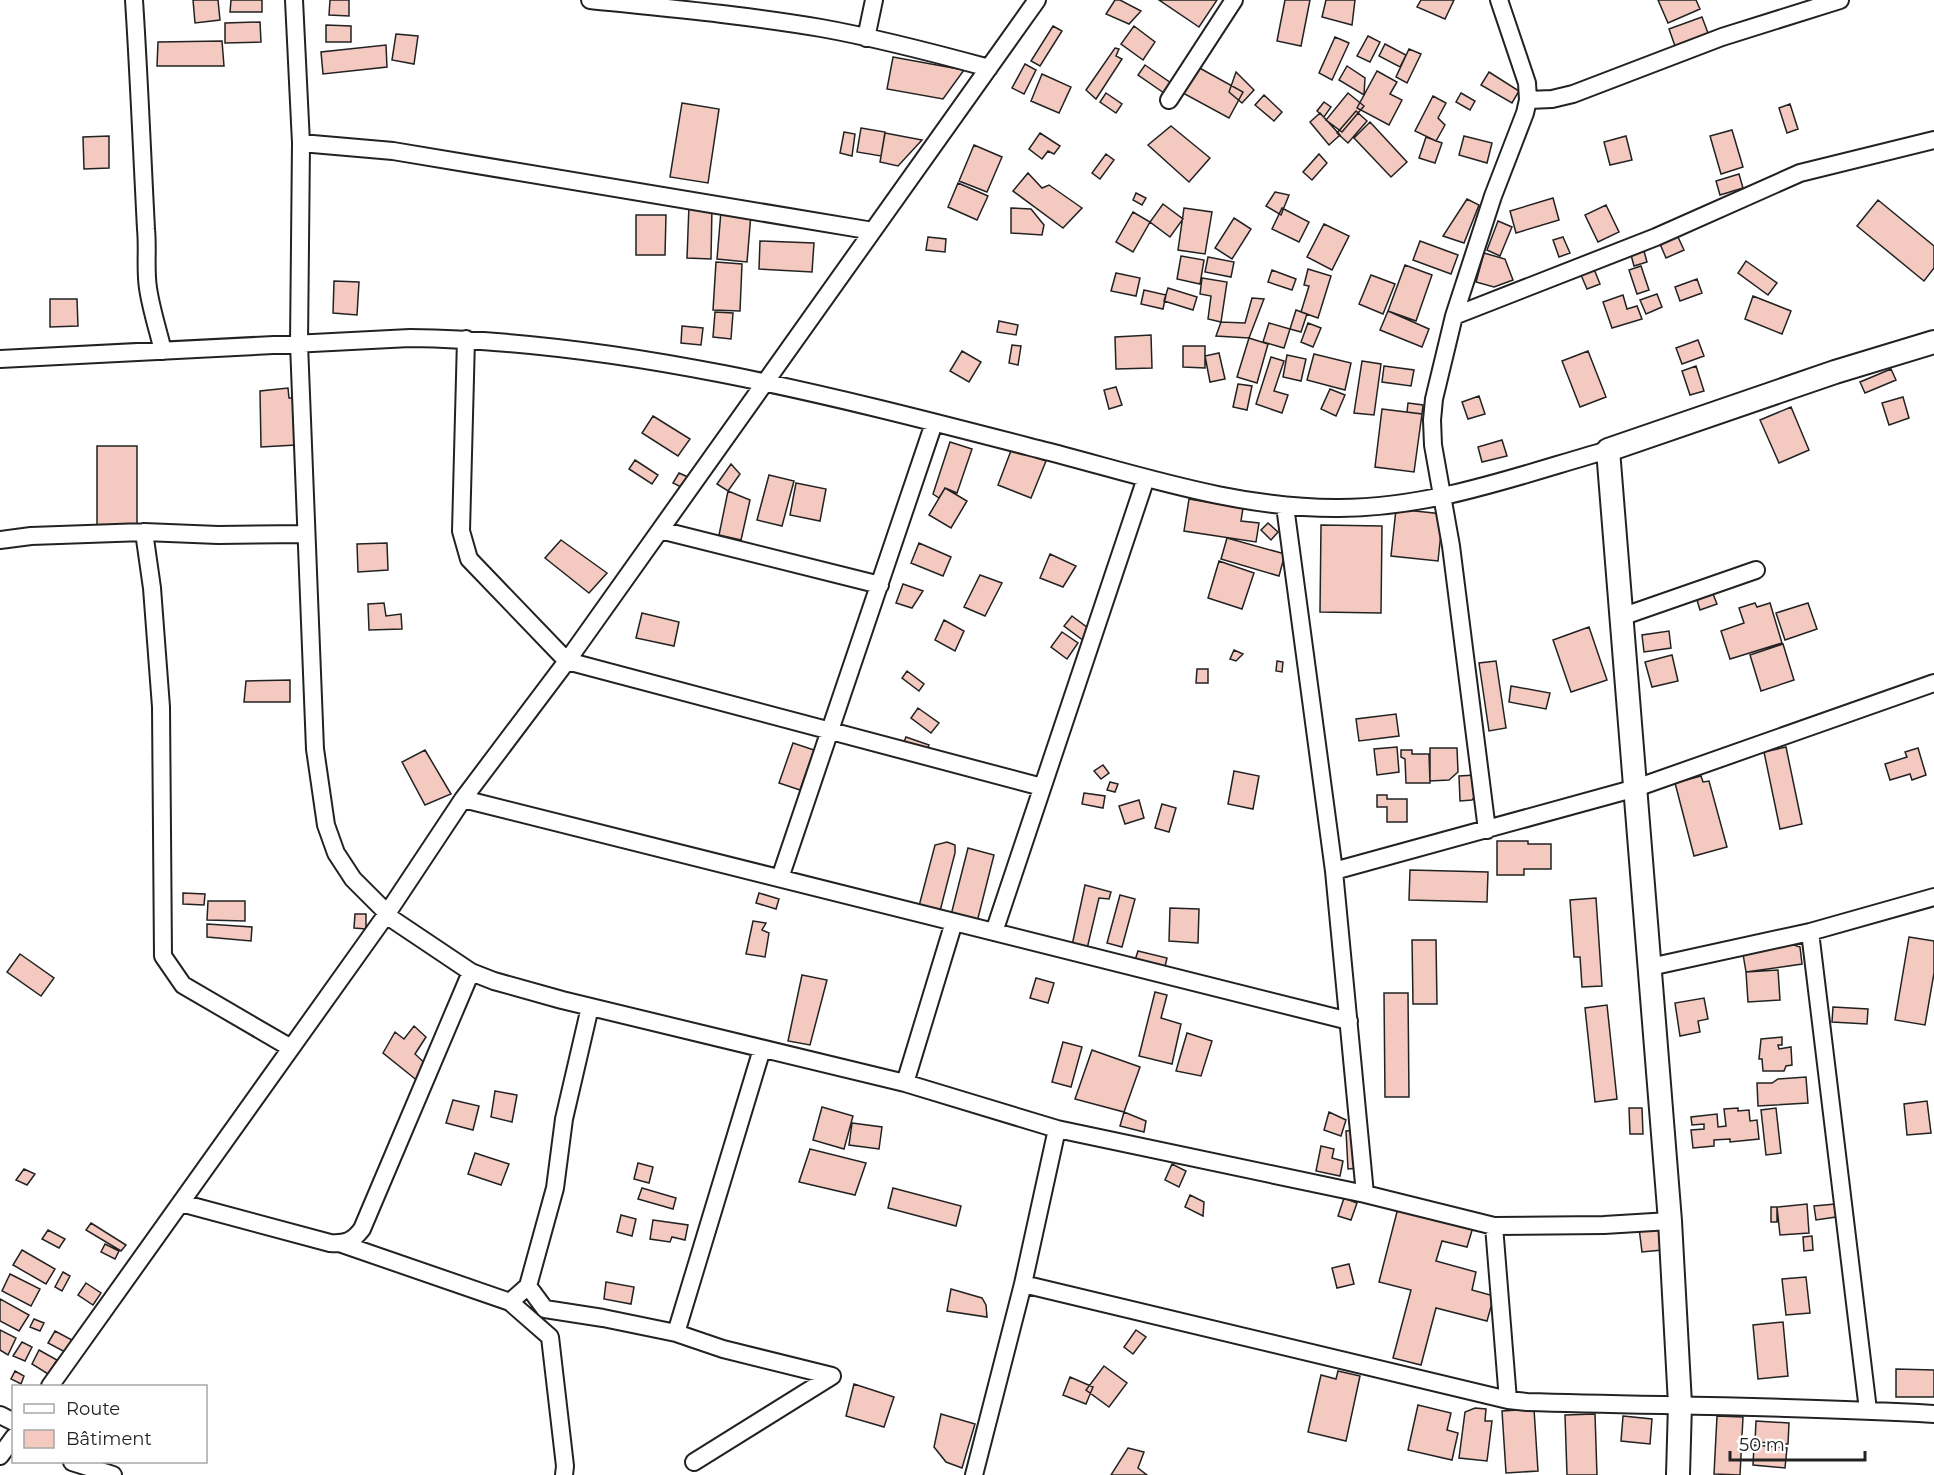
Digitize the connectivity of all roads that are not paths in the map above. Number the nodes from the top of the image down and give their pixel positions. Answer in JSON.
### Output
{"nodes":[{"id":1,"x":134,"y":0,"type":"edge"},
{"id":2,"x":294,"y":0,"type":"edge"},
{"id":3,"x":590,"y":0,"type":"edge"},
{"id":4,"x":874,"y":0,"type":"edge"},
{"id":5,"x":1037,"y":0,"type":"edge"},
{"id":6,"x":1234,"y":0,"type":"edge"},
{"id":7,"x":1498,"y":0,"type":"edge"},
{"id":8,"x":1840,"y":0,"type":"edge"},
{"id":9,"x":619,"y":2,"type":"edge"},
{"id":10,"x":866,"y":38,"type":"junction"},
{"id":11,"x":989,"y":68,"type":"junction"},
{"id":12,"x":1528,"y":99,"type":"junction"},
{"id":13,"x":1169,"y":100,"type":"dead end"},
{"id":14,"x":1934,"y":140,"type":"edge"},
{"id":15,"x":301,"y":143,"type":"junction"},
{"id":16,"x":873,"y":231,"type":"junction"},
{"id":17,"x":1454,"y":316,"type":"junction"},
{"id":18,"x":466,"y":339,"type":"junction"},
{"id":19,"x":1934,"y":342,"type":"edge"},
{"id":20,"x":299,"y":344,"type":"junction"},
{"id":21,"x":163,"y":351,"type":"junction"},
{"id":22,"x":0,"y":359,"type":"edge"},
{"id":23,"x":765,"y":383,"type":"junction"},
{"id":24,"x":934,"y":423,"type":"junction"},
{"id":25,"x":1608,"y":450,"type":"junction"},
{"id":26,"x":1146,"y":478,"type":"junction"},
{"id":27,"x":1444,"y":497,"type":"junction"},
{"id":28,"x":1284,"y":506,"type":"junction"},
{"id":29,"x":660,"y":531,"type":"junction"},
{"id":30,"x":144,"y":532,"type":"junction"},
{"id":31,"x":306,"y":534,"type":"junction"},
{"id":32,"x":0,"y":540,"type":"edge"},
{"id":33,"x":1756,"y":570,"type":"dead end"},
{"id":34,"x":879,"y":585,"type":"junction"},
{"id":35,"x":1621,"y":617,"type":"junction"},
{"id":36,"x":567,"y":661,"type":"junction"},
{"id":37,"x":1934,"y":683,"type":"edge"},
{"id":38,"x":830,"y":731,"type":"junction"},
{"id":39,"x":1042,"y":788,"type":"junction"},
{"id":40,"x":1636,"y":788,"type":"junction"},
{"id":41,"x":463,"y":799,"type":"junction"},
{"id":42,"x":1487,"y":830,"type":"junction"},
{"id":43,"x":1334,"y":871,"type":"junction"},
{"id":44,"x":780,"y":878,"type":"junction"},
{"id":45,"x":1934,"y":897,"type":"edge"},
{"id":46,"x":386,"y":914,"type":"junction"},
{"id":47,"x":954,"y":922,"type":"junction"},
{"id":48,"x":994,"y":932,"type":"junction"},
{"id":49,"x":1810,"y":932,"type":"junction"},
{"id":50,"x":1650,"y":966,"type":"junction"},
{"id":51,"x":471,"y":972,"type":"junction"},
{"id":52,"x":590,"y":1007,"type":"junction"},
{"id":53,"x":1349,"y":1021,"type":"junction"},
{"id":54,"x":291,"y":1048,"type":"junction"},
{"id":55,"x":762,"y":1049,"type":"junction"},
{"id":56,"x":905,"y":1083,"type":"junction"},
{"id":57,"x":1058,"y":1129,"type":"junction"},
{"id":58,"x":1365,"y":1194,"type":"junction"},
{"id":59,"x":180,"y":1203,"type":"junction"},
{"id":60,"x":1671,"y":1221,"type":"junction"},
{"id":61,"x":1494,"y":1226,"type":"junction"},
{"id":62,"x":342,"y":1244,"type":"junction"},
{"id":63,"x":1023,"y":1284,"type":"junction"},
{"id":64,"x":528,"y":1286,"type":"junction"},
{"id":65,"x":510,"y":1302,"type":"junction"},
{"id":66,"x":676,"y":1333,"type":"junction"},
{"id":67,"x":51,"y":1385,"type":"edge"},
{"id":68,"x":1509,"y":1400,"type":"junction"},
{"id":69,"x":1680,"y":1404,"type":"junction"},
{"id":70,"x":1869,"y":1410,"type":"junction"},
{"id":71,"x":1934,"y":1414,"type":"edge"},
{"id":72,"x":694,"y":1462,"type":"dead end"},
{"id":73,"x":78,"y":1463,"type":"edge"},
{"id":74,"x":113,"y":1475,"type":"edge"},
{"id":75,"x":564,"y":1475,"type":"edge"},
{"id":76,"x":974,"y":1475,"type":"edge"},
{"id":77,"x":1678,"y":1475,"type":"edge"}],
"edges":[{"from":1,"to":21,"type":"street"},
{"from":2,"to":15,"type":"street"},
{"from":3,"to":9,"type":"street"},
{"from":4,"to":10,"type":"street"},
{"from":5,"to":11,"type":"street"},
{"from":6,"to":13,"type":"street"},
{"from":7,"to":12,"type":"street"},
{"from":8,"to":12,"type":"street"},
{"from":9,"to":10,"type":"street"},
{"from":10,"to":11,"type":"street"},
{"from":11,"to":16,"type":"street"},
{"from":12,"to":17,"type":"street"},
{"from":14,"to":17,"type":"street"},
{"from":15,"to":16,"type":"street"},
{"from":15,"to":20,"type":"street"},
{"from":16,"to":23,"type":"street"},
{"from":17,"to":27,"type":"street"},
{"from":18,"to":20,"type":"street"},
{"from":18,"to":23,"type":"street"},
{"from":18,"to":36,"type":"street"},
{"from":19,"to":25,"type":"street"},
{"from":20,"to":21,"type":"street"},
{"from":20,"to":31,"type":"street"},
{"from":21,"to":22,"type":"street"},
{"from":23,"to":24,"type":"street"},
{"from":23,"to":29,"type":"street"},
{"from":24,"to":26,"type":"street"},
{"from":24,"to":34,"type":"street"},
{"from":25,"to":27,"type":"street"},
{"from":25,"to":35,"type":"street"},
{"from":26,"to":28,"type":"street"},
{"from":26,"to":39,"type":"street"},
{"from":27,"to":28,"type":"street"},
{"from":27,"to":42,"type":"street"},
{"from":28,"to":43,"type":"street"},
{"from":29,"to":34,"type":"street"},
{"from":29,"to":36,"type":"street"},
{"from":30,"to":31,"type":"street"},
{"from":30,"to":32,"type":"street"},
{"from":30,"to":54,"type":"street"},
{"from":31,"to":46,"type":"street"},
{"from":33,"to":35,"type":"street"},
{"from":34,"to":38,"type":"street"},
{"from":35,"to":40,"type":"street"},
{"from":36,"to":38,"type":"street"},
{"from":36,"to":41,"type":"street"},
{"from":37,"to":40,"type":"street"},
{"from":38,"to":39,"type":"street"},
{"from":38,"to":44,"type":"street"},
{"from":39,"to":48,"type":"street"},
{"from":40,"to":42,"type":"street"},
{"from":40,"to":50,"type":"street"},
{"from":41,"to":44,"type":"street"},
{"from":41,"to":46,"type":"street"},
{"from":42,"to":43,"type":"street"},
{"from":43,"to":53,"type":"street"},
{"from":44,"to":47,"type":"street"},
{"from":45,"to":49,"type":"street"},
{"from":46,"to":51,"type":"street"},
{"from":46,"to":54,"type":"street"},
{"from":47,"to":48,"type":"street"},
{"from":47,"to":56,"type":"street"},
{"from":48,"to":53,"type":"street"},
{"from":49,"to":50,"type":"street"},
{"from":49,"to":70,"type":"street"},
{"from":50,"to":60,"type":"street"},
{"from":51,"to":52,"type":"street"},
{"from":51,"to":62,"type":"street"},
{"from":52,"to":55,"type":"street"},
{"from":52,"to":64,"type":"street"},
{"from":53,"to":58,"type":"street"},
{"from":54,"to":59,"type":"street"},
{"from":55,"to":56,"type":"street"},
{"from":55,"to":66,"type":"street"},
{"from":56,"to":57,"type":"street"},
{"from":57,"to":58,"type":"street"},
{"from":57,"to":63,"type":"street"},
{"from":58,"to":61,"type":"street"},
{"from":59,"to":62,"type":"street"},
{"from":59,"to":67,"type":"street"},
{"from":60,"to":61,"type":"street"},
{"from":60,"to":69,"type":"street"},
{"from":61,"to":68,"type":"street"},
{"from":62,"to":65,"type":"street"},
{"from":63,"to":68,"type":"street"},
{"from":63,"to":76,"type":"street"},
{"from":64,"to":65,"type":"street"},
{"from":64,"to":66,"type":"street"},
{"from":65,"to":75,"type":"street"},
{"from":66,"to":72,"type":"street"},
{"from":68,"to":69,"type":"street"},
{"from":69,"to":70,"type":"street"},
{"from":69,"to":77,"type":"street"},
{"from":70,"to":71,"type":"street"},
{"from":73,"to":74,"type":"street"}]}
